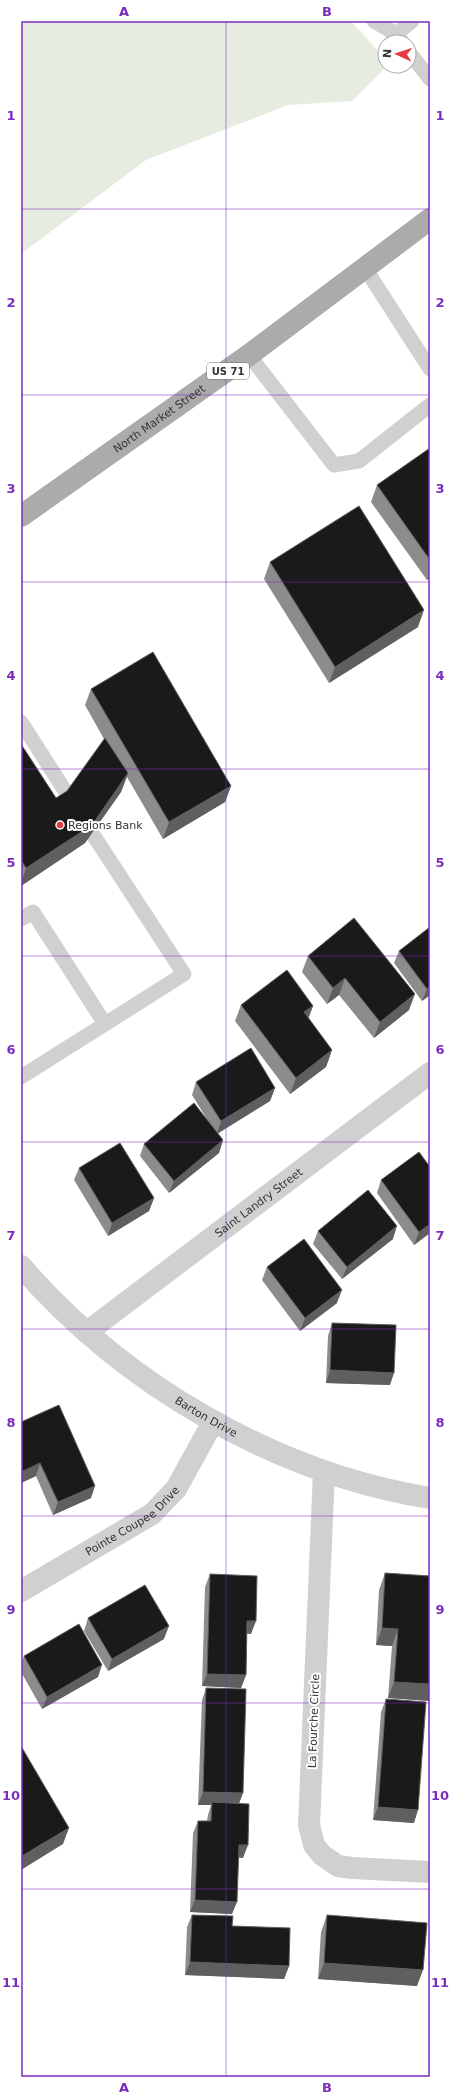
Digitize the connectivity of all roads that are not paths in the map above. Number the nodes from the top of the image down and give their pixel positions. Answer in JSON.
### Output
{"nodes":[{"id":1,"x":374,"y":21,"type":"edge"},
{"id":2,"x":412,"y":21,"type":"edge"},
{"id":3,"x":393,"y":34,"type":"edge"},
{"id":4,"x":402,"y":34,"type":"edge"},
{"id":5,"x":417,"y":62,"type":"edge"},
{"id":6,"x":430,"y":79,"type":"edge"},
{"id":7,"x":430,"y":219,"type":"edge"},
{"id":8,"x":365,"y":268,"type":"junction"},
{"id":9,"x":249,"y":355,"type":"junction"},
{"id":10,"x":430,"y":369,"type":"edge"},
{"id":11,"x":430,"y":405,"type":"edge"},
{"id":12,"x":21,"y":516,"type":"edge"},
{"id":13,"x":21,"y":722,"type":"edge"},
{"id":14,"x":69,"y":797,"type":"edge"},
{"id":15,"x":92,"y":833,"type":"edge"},
{"id":16,"x":21,"y":919,"type":"edge"},
{"id":17,"x":105,"y":1024,"type":"junction"},
{"id":18,"x":430,"y":1073,"type":"edge"},
{"id":19,"x":21,"y":1077,"type":"edge"},
{"id":20,"x":21,"y":1266,"type":"edge"},
{"id":21,"x":87,"y":1332,"type":"junction"},
{"id":22,"x":213,"y":1422,"type":"junction"},
{"id":23,"x":324,"y":1472,"type":"junction"},
{"id":24,"x":430,"y":1498,"type":"edge"},
{"id":25,"x":21,"y":1592,"type":"edge"},
{"id":26,"x":430,"y":1872,"type":"edge"}],
"edges":[{"from":1,"to":3,"type":"lane"},
{"from":2,"to":4,"type":"lane"},
{"from":5,"to":6,"type":"lane"},
{"from":7,"to":8,"type":"main road","name":"North Market Street","number":"US 71"},
{"from":8,"to":9,"type":"main road","name":"North Market Street","number":"US 71"},
{"from":8,"to":10,"type":"lane"},
{"from":9,"to":11,"type":"lane"},
{"from":9,"to":12,"type":"main road","name":"North Market Street","number":"US 71"},
{"from":13,"to":14,"type":"lane"},
{"from":15,"to":17,"type":"lane"},
{"from":16,"to":17,"type":"lane"},
{"from":17,"to":19,"type":"lane"},
{"from":18,"to":21,"type":"street","name":"Saint Landry Street"},
{"from":20,"to":21,"type":"street","name":"Barton Drive"},
{"from":21,"to":22,"type":"street","name":"Barton Drive"},
{"from":22,"to":23,"type":"street","name":"Barton Drive"},
{"from":22,"to":25,"type":"street","name":"Pointe Coupee Drive"},
{"from":23,"to":24,"type":"street","name":"Barton Drive"},
{"from":23,"to":26,"type":"street","name":"La Fourche Circle"}]}
